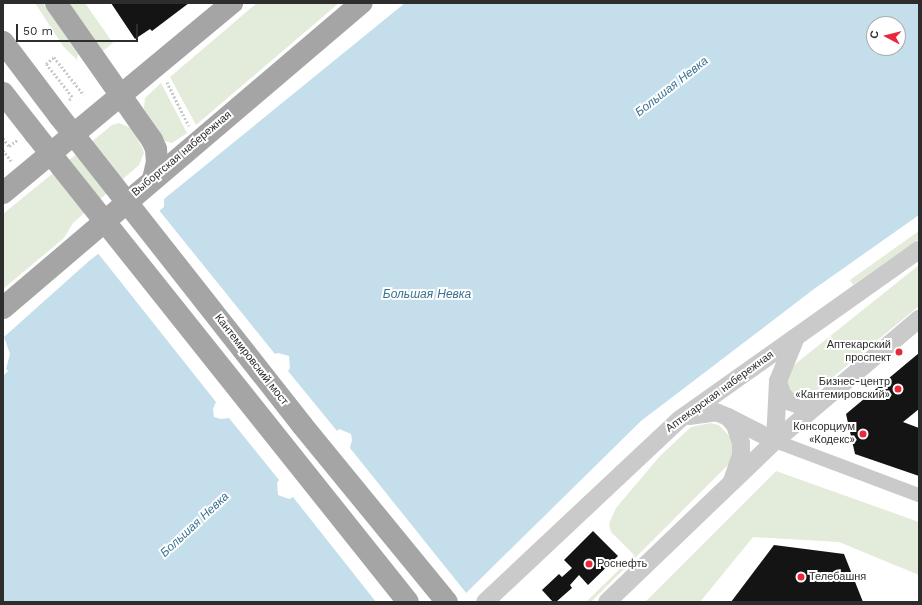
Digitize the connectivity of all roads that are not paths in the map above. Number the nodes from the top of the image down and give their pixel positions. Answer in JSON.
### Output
{"nodes":[{"id":1,"x":56,"y":3,"type":"edge"},
{"id":2,"x":232,"y":3,"type":"edge"},
{"id":3,"x":362,"y":3,"type":"edge"},
{"id":4,"x":3,"y":42,"type":"edge"},
{"id":5,"x":3,"y":93,"type":"edge"},
{"id":6,"x":121,"y":95,"type":"junction"},
{"id":7,"x":153,"y":179,"type":"junction"},
{"id":8,"x":3,"y":193,"type":"edge"},
{"id":9,"x":919,"y":250,"type":"edge"},
{"id":10,"x":3,"y":308,"type":"edge"},
{"id":11,"x":919,"y":319,"type":"edge"},
{"id":12,"x":796,"y":336,"type":"junction"},
{"id":13,"x":778,"y":381,"type":"junction"},
{"id":14,"x":816,"y":405,"type":"junction"},
{"id":15,"x":728,"y":417,"type":"junction"},
{"id":16,"x":680,"y":419,"type":"junction"},
{"id":17,"x":776,"y":442,"type":"junction"},
{"id":18,"x":731,"y":484,"type":"junction"},
{"id":19,"x":919,"y":495,"type":"edge"},
{"id":20,"x":609,"y":601,"type":"edge"},
{"id":21,"x":408,"y":602,"type":"edge"},
{"id":22,"x":447,"y":602,"type":"edge"},
{"id":23,"x":484,"y":602,"type":"edge"}],
"edges":[{"from":1,"to":6,"type":"main road"},
{"from":2,"to":6,"type":"main road"},
{"from":3,"to":7,"type":"main road","name":"Выборгская набережная"},
{"from":4,"to":22,"type":"main road","name":"Кантемировский мост","bridge":true},
{"from":5,"to":21,"type":"main road","bridge":true},
{"from":6,"to":7,"type":"main road"},
{"from":6,"to":8,"type":"main road"},
{"from":7,"to":10,"type":"main road","name":"Выборгская набережная"},
{"from":9,"to":12,"type":"street","name":"Аптекарская набережная"},
{"from":11,"to":14,"type":"street"},
{"from":12,"to":13,"type":"street"},
{"from":12,"to":16,"type":"street","name":"Аптекарская набережная"},
{"from":13,"to":14,"type":"street"},
{"from":13,"to":17,"type":"street"},
{"from":14,"to":17,"type":"street"},
{"from":15,"to":16,"type":"street"},
{"from":15,"to":17,"type":"street"},
{"from":15,"to":18,"type":"street"},
{"from":16,"to":23,"type":"street","name":"Аптекарская набережная"},
{"from":17,"to":18,"type":"street"},
{"from":17,"to":19,"type":"street"},
{"from":18,"to":20,"type":"street"}]}
